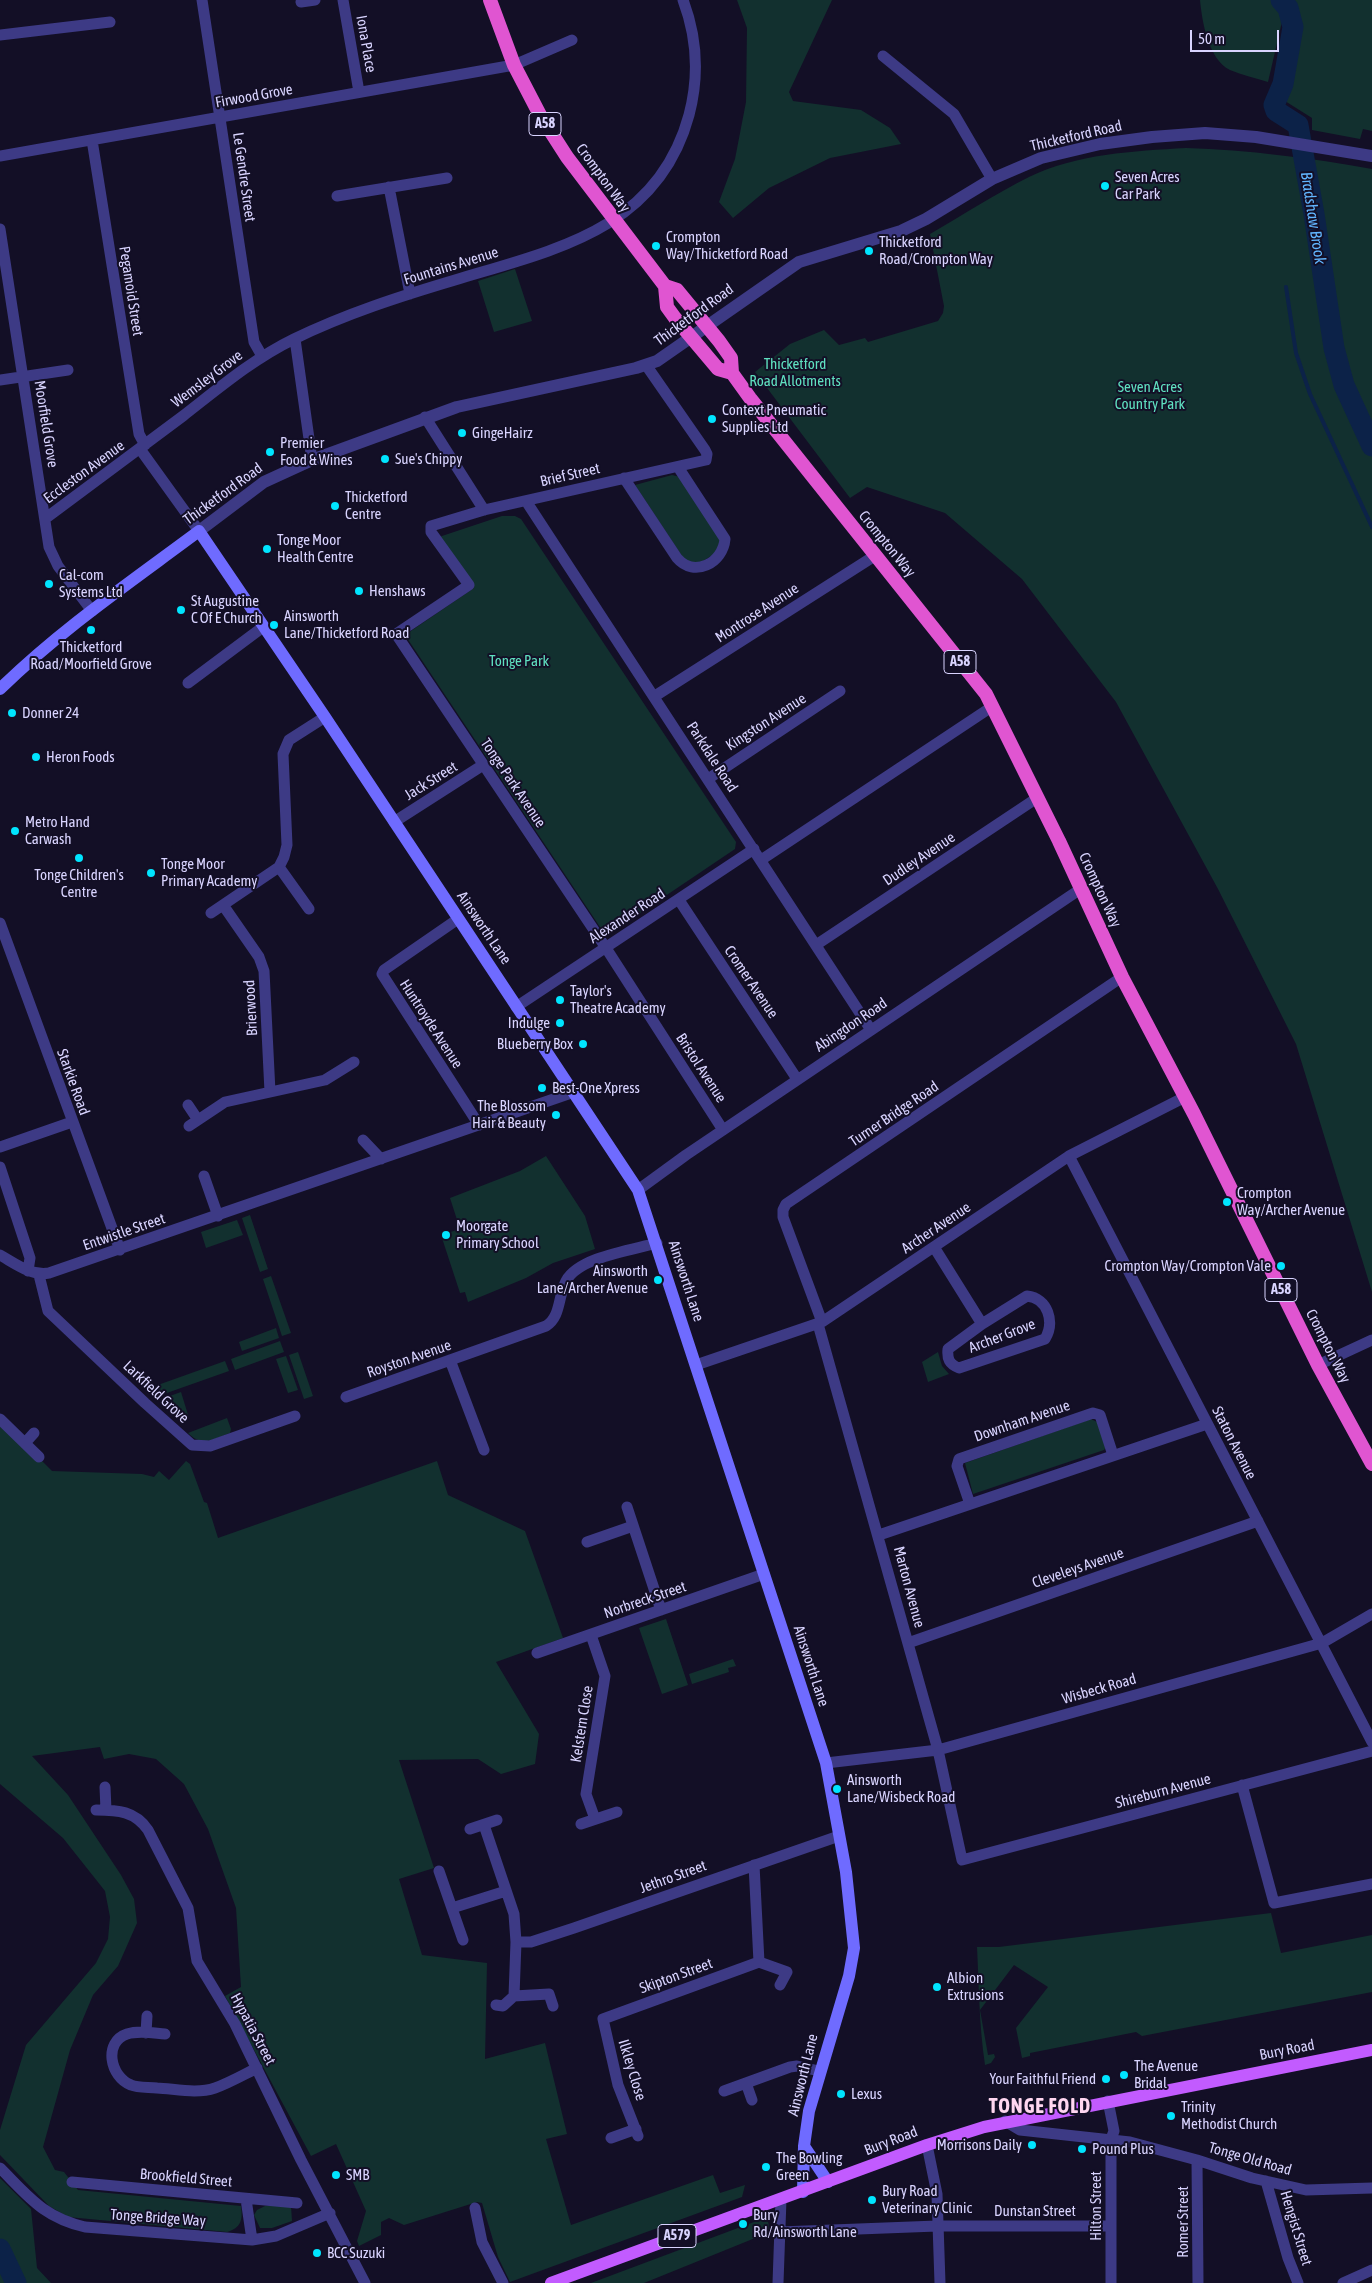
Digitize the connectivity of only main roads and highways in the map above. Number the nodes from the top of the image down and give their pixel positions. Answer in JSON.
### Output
{"nodes":[{"id":1,"x":490,"y":0,"type":"edge"},
{"id":2,"x":665,"y":286,"type":"junction"},
{"id":3,"x":732,"y":373,"type":"junction"},
{"id":4,"x":199,"y":531,"type":"joint"},
{"id":5,"x":0,"y":689,"type":"edge"},
{"id":6,"x":1372,"y":1464,"type":"edge"},
{"id":7,"x":1372,"y":2050,"type":"edge"},
{"id":8,"x":804,"y":2146,"type":"junction"},
{"id":9,"x":828,"y":2182,"type":"junction"},
{"id":10,"x":803,"y":2192,"type":"junction"},
{"id":11,"x":551,"y":2283,"type":"edge"}],
"edges":[{"from":1,"to":2,"type":"highway","name":"Crompton Way","number":"A58"},
{"from":2,"to":3,"type":"highway","name":"Crompton Way","number":"A58"},
{"from":2,"to":3,"type":"highway","name":"Crompton Way","number":"A58"},
{"from":3,"to":6,"type":"highway","name":"Crompton Way","number":"A58"},
{"from":4,"to":5,"type":"main road","name":"Thicketford Road"},
{"from":4,"to":8,"type":"main road","name":"Ainsworth Lane"},
{"from":7,"to":9,"type":"main road","name":"Bury Road","number":"A579"},
{"from":8,"to":9,"type":"main road"},
{"from":8,"to":10,"type":"main road","name":"Ainsworth Lane"},
{"from":9,"to":10,"type":"main road","name":"Bury Road","number":"A579"},
{"from":10,"to":11,"type":"main road","name":"Bury Road","number":"A579"}]}
